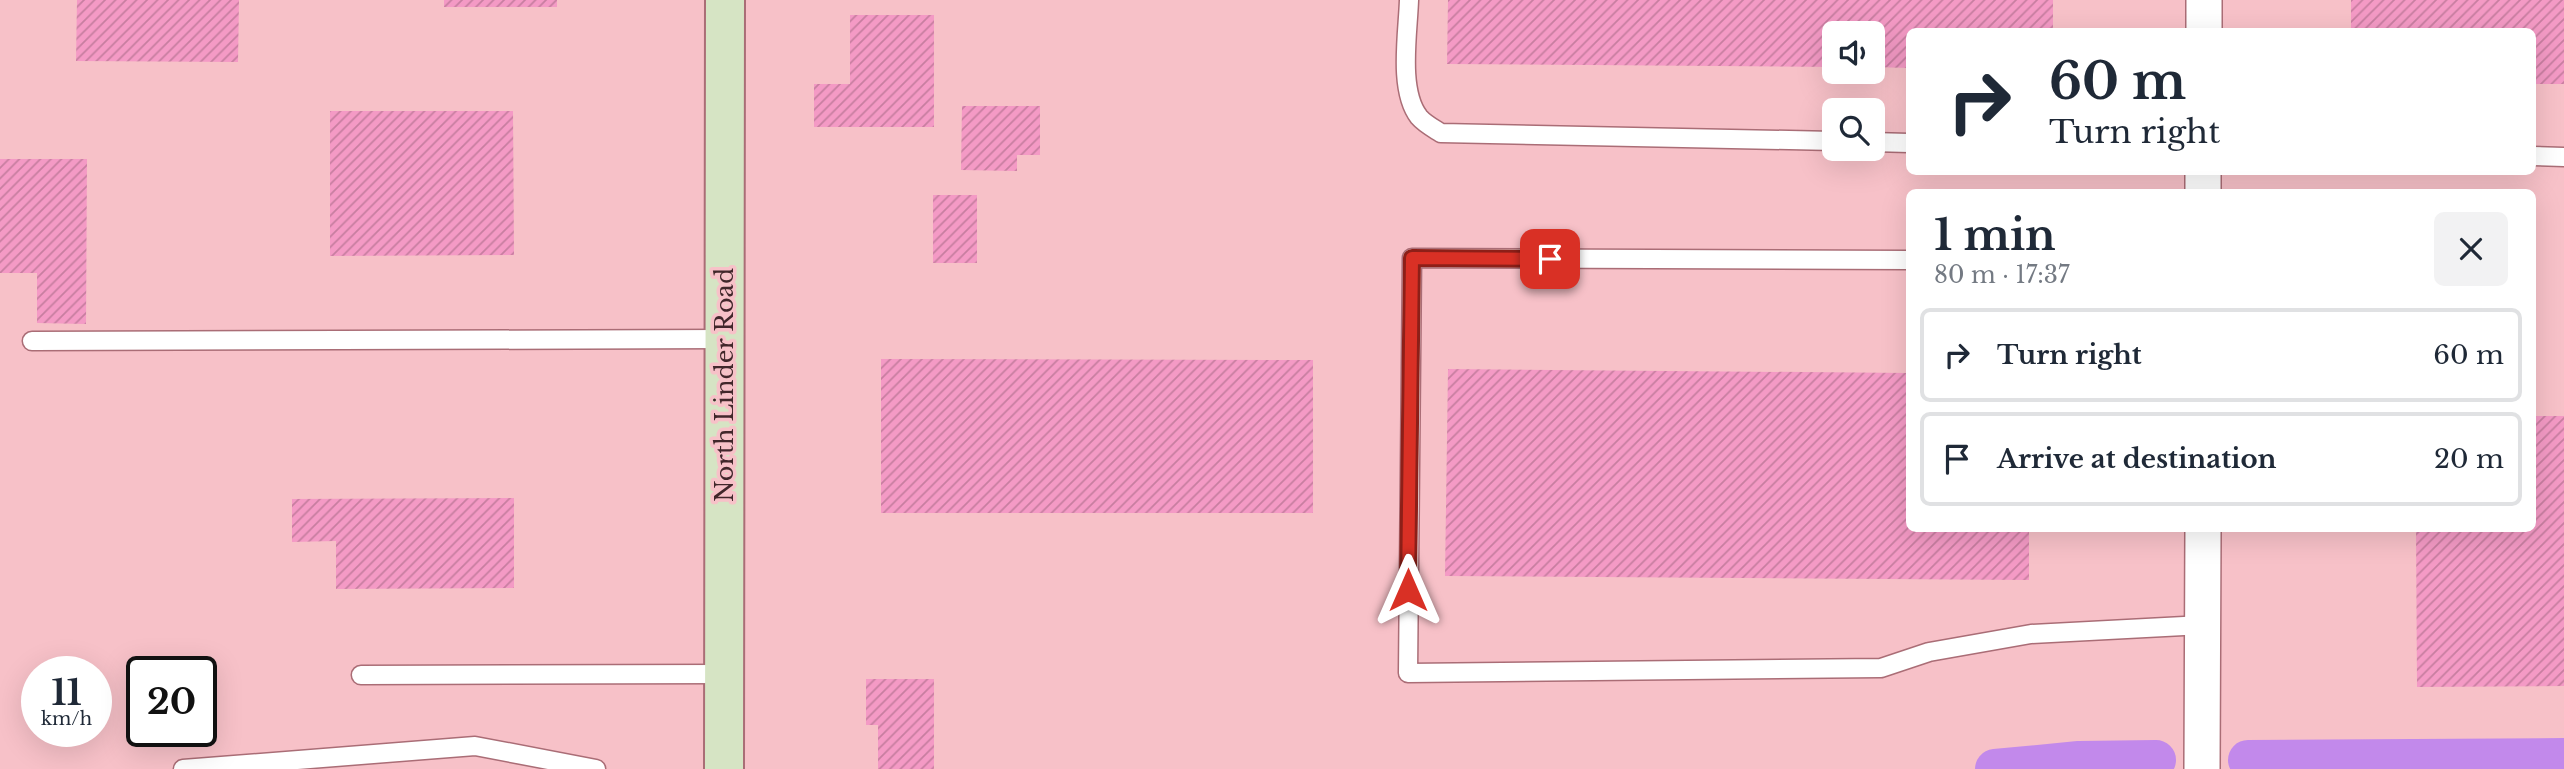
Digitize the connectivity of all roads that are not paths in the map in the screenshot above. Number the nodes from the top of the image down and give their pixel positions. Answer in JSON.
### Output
{"nodes":[{"id":1,"x":725,"y":0,"type":"edge"},
{"id":2,"x":1409,"y":0,"type":"edge"},
{"id":3,"x":2204,"y":0,"type":"edge"},
{"id":4,"x":2204,"y":28,"type":"edge"},
{"id":5,"x":1822,"y":141,"type":"edge"},
{"id":6,"x":1885,"y":142,"type":"edge"},
{"id":7,"x":1906,"y":143,"type":"edge"},
{"id":8,"x":2536,"y":156,"type":"edge"},
{"id":9,"x":2564,"y":157,"type":"edge"},
{"id":10,"x":1906,"y":260,"type":"edge"},
{"id":11,"x":725,"y":339,"type":"junction"},
{"id":12,"x":32,"y":341,"type":"dead end"},
{"id":13,"x":2203,"y":532,"type":"edge"},
{"id":14,"x":2203,"y":625,"type":"junction"},
{"id":15,"x":725,"y":674,"type":"junction"},
{"id":16,"x":361,"y":675,"type":"dead end"},
{"id":17,"x":537,"y":763,"type":"edge"},
{"id":18,"x":183,"y":769,"type":"edge"},
{"id":19,"x":596,"y":769,"type":"edge"},
{"id":20,"x":724,"y":769,"type":"edge"},
{"id":21,"x":2202,"y":769,"type":"edge"}],
"edges":[{"from":1,"to":11,"type":"main road","name":"North Linder Road"},
{"from":2,"to":5,"type":"lane"},
{"from":3,"to":4,"type":"street"},
{"from":6,"to":7,"type":"lane"},
{"from":8,"to":9,"type":"lane"},
{"from":10,"to":14,"type":"lane"},
{"from":11,"to":12,"type":"lane"},
{"from":11,"to":15,"type":"main road","name":"North Linder Road"},
{"from":13,"to":14,"type":"street"},
{"from":14,"to":21,"type":"street"},
{"from":15,"to":16,"type":"lane"},
{"from":15,"to":20,"type":"main road","name":"North Linder Road"},
{"from":17,"to":18,"type":"lane"},
{"from":17,"to":19,"type":"lane"}]}
